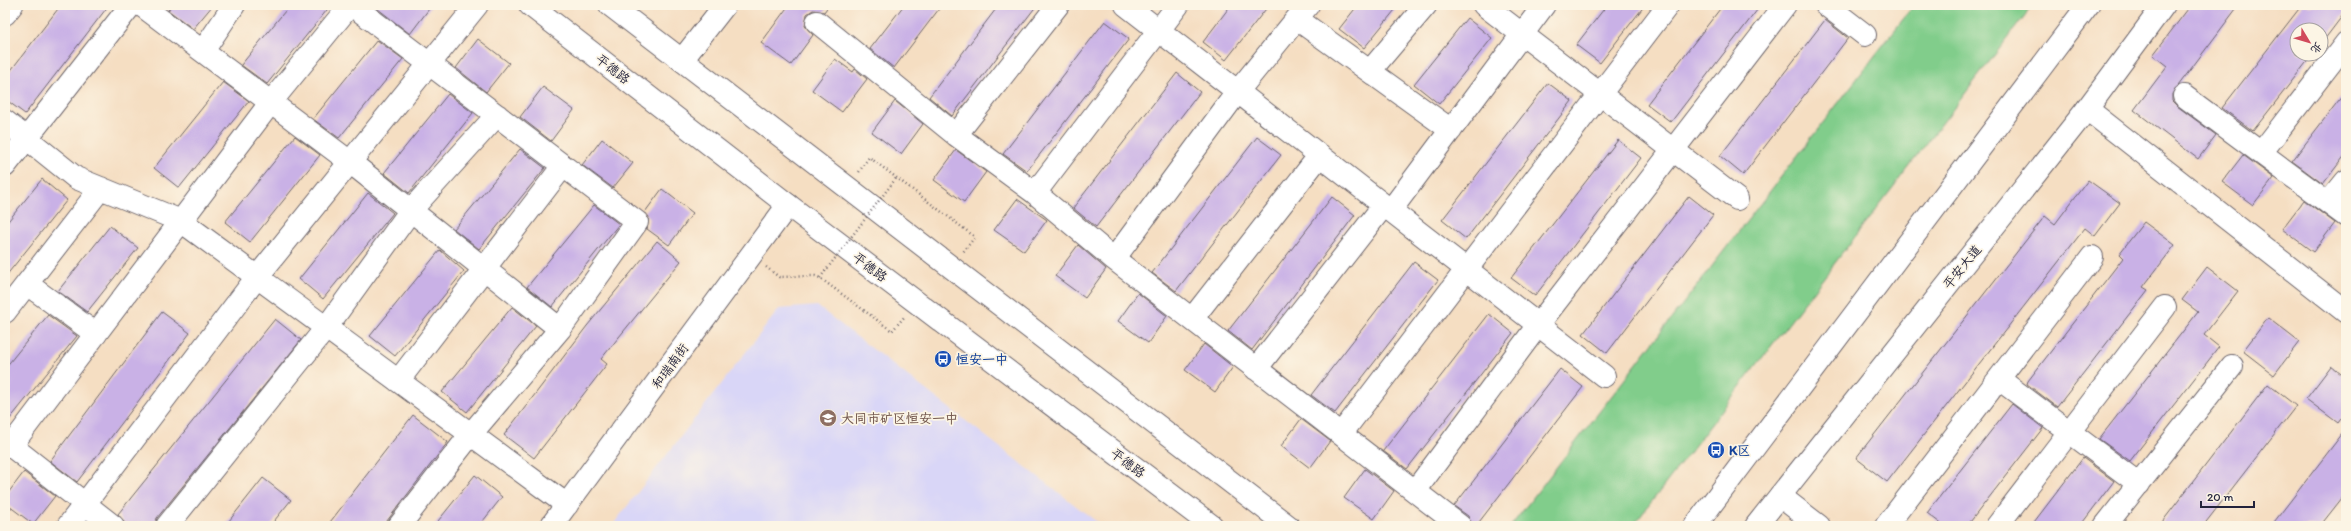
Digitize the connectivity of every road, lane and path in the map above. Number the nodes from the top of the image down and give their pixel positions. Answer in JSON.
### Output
{"nodes":[{"id":1,"x":12,"y":5,"type":"edge"},
{"id":2,"x":131,"y":5,"type":"edge"},
{"id":3,"x":141,"y":5,"type":"edge"},
{"id":4,"x":234,"y":5,"type":"edge"},
{"id":5,"x":351,"y":5,"type":"edge"},
{"id":6,"x":477,"y":5,"type":"edge"},
{"id":7,"x":530,"y":5,"type":"edge"},
{"id":8,"x":610,"y":5,"type":"edge"},
{"id":9,"x":725,"y":5,"type":"edge"},
{"id":10,"x":1058,"y":5,"type":"edge"},
{"id":11,"x":1126,"y":5,"type":"edge"},
{"id":12,"x":1178,"y":5,"type":"edge"},
{"id":13,"x":1426,"y":5,"type":"edge"},
{"id":14,"x":1484,"y":5,"type":"edge"},
{"id":15,"x":1544,"y":5,"type":"edge"},
{"id":16,"x":1668,"y":5,"type":"edge"},
{"id":17,"x":1785,"y":5,"type":"edge"},
{"id":18,"x":1826,"y":5,"type":"edge"},
{"id":19,"x":2088,"y":5,"type":"edge"},
{"id":20,"x":2164,"y":5,"type":"edge"},
{"id":21,"x":1302,"y":12,"type":"edge"},
{"id":22,"x":5,"y":14,"type":"edge"},
{"id":23,"x":817,"y":22,"type":"dead end"},
{"id":24,"x":1159,"y":30,"type":"junction"},
{"id":25,"x":1522,"y":34,"type":"junction"},
{"id":26,"x":1865,"y":35,"type":"dead end"},
{"id":27,"x":2346,"y":43,"type":"edge"},
{"id":28,"x":203,"y":51,"type":"junction"},
{"id":29,"x":682,"y":60,"type":"junction"},
{"id":30,"x":430,"y":64,"type":"junction"},
{"id":31,"x":1370,"y":71,"type":"junction"},
{"id":32,"x":1238,"y":91,"type":"junction"},
{"id":33,"x":1600,"y":94,"type":"junction"},
{"id":34,"x":2184,"y":96,"type":"dead end"},
{"id":35,"x":271,"y":102,"type":"junction"},
{"id":36,"x":2088,"y":109,"type":"junction"},
{"id":37,"x":496,"y":115,"type":"junction"},
{"id":38,"x":5,"y":121,"type":"edge"},
{"id":39,"x":1451,"y":130,"type":"junction"},
{"id":40,"x":956,"y":135,"type":"junction"},
{"id":41,"x":27,"y":139,"type":"junction"},
{"id":42,"x":1673,"y":150,"type":"junction"},
{"id":43,"x":2261,"y":153,"type":"junction"},
{"id":44,"x":1320,"y":155,"type":"junction"},
{"id":45,"x":870,"y":157,"type":"dead end"},
{"id":46,"x":350,"y":162,"type":"junction"},
{"id":47,"x":5,"y":166,"type":"edge"},
{"id":48,"x":563,"y":166,"type":"junction"},
{"id":49,"x":897,"y":177,"type":"junction"},
{"id":50,"x":2346,"y":181,"type":"edge"},
{"id":51,"x":101,"y":188,"type":"junction"},
{"id":52,"x":1035,"y":193,"type":"junction"},
{"id":53,"x":1737,"y":199,"type":"dead end"},
{"id":54,"x":2330,"y":202,"type":"junction"},
{"id":55,"x":788,"y":205,"type":"junction"},
{"id":56,"x":1388,"y":208,"type":"junction"},
{"id":57,"x":411,"y":210,"type":"junction"},
{"id":58,"x":2346,"y":216,"type":"edge"},
{"id":59,"x":181,"y":221,"type":"junction"},
{"id":60,"x":975,"y":237,"type":"dead end"},
{"id":61,"x":2092,"y":257,"type":"dead end"},
{"id":62,"x":1114,"y":259,"type":"junction"},
{"id":63,"x":484,"y":268,"type":"junction"},
{"id":64,"x":1466,"y":269,"type":"junction"},
{"id":65,"x":257,"y":277,"type":"junction"},
{"id":66,"x":779,"y":277,"type":"dead end"},
{"id":67,"x":820,"y":278,"type":"junction"},
{"id":68,"x":13,"y":298,"type":"edge"},
{"id":69,"x":2165,"y":307,"type":"dead end"},
{"id":70,"x":2346,"y":312,"type":"edge"},
{"id":71,"x":1192,"y":319,"type":"junction"},
{"id":72,"x":1538,"y":325,"type":"junction"},
{"id":73,"x":326,"y":328,"type":"junction"},
{"id":74,"x":560,"y":329,"type":"junction"},
{"id":75,"x":892,"y":331,"type":"dead end"},
{"id":76,"x":96,"y":334,"type":"junction"},
{"id":77,"x":2232,"y":366,"type":"dead end"},
{"id":78,"x":1256,"y":369,"type":"junction"},
{"id":79,"x":1604,"y":376,"type":"dead end"},
{"id":80,"x":1999,"y":379,"type":"junction"},
{"id":81,"x":398,"y":381,"type":"junction"},
{"id":82,"x":2070,"y":431,"type":"junction"},
{"id":83,"x":471,"y":434,"type":"junction"},
{"id":84,"x":1341,"y":434,"type":"junction"},
{"id":85,"x":8,"y":443,"type":"edge"},
{"id":86,"x":2139,"y":484,"type":"junction"},
{"id":87,"x":1415,"y":491,"type":"junction"},
{"id":88,"x":1780,"y":496,"type":"junction"},
{"id":89,"x":84,"y":504,"type":"junction"},
{"id":90,"x":567,"y":505,"type":"junction"},
{"id":91,"x":68,"y":526,"type":"edge"},
{"id":92,"x":113,"y":526,"type":"edge"},
{"id":93,"x":167,"y":526,"type":"edge"},
{"id":94,"x":399,"y":526,"type":"edge"},
{"id":95,"x":551,"y":526,"type":"edge"},
{"id":96,"x":1212,"y":526,"type":"edge"},
{"id":97,"x":1288,"y":526,"type":"edge"},
{"id":98,"x":1460,"y":526,"type":"edge"},
{"id":99,"x":1695,"y":526,"type":"edge"},
{"id":100,"x":1756,"y":526,"type":"edge"},
{"id":101,"x":1819,"y":526,"type":"edge"},
{"id":102,"x":1886,"y":526,"type":"edge"},
{"id":103,"x":1997,"y":526,"type":"edge"},
{"id":104,"x":2105,"y":526,"type":"edge"}],
"edges":[{"from":1,"to":22,"type":"main road"},
{"from":2,"to":41,"type":"main road"},
{"from":3,"to":28,"type":"main road"},
{"from":4,"to":28,"type":"main road"},
{"from":5,"to":30,"type":"main road"},
{"from":5,"to":35,"type":"main road"},
{"from":6,"to":30,"type":"main road"},
{"from":7,"to":55,"type":"main road","name":"平德路"},
{"from":8,"to":29,"type":"main road"},
{"from":9,"to":29,"type":"main road"},
{"from":10,"to":40,"type":"main road"},
{"from":11,"to":24,"type":"main road"},
{"from":12,"to":24,"type":"main road"},
{"from":13,"to":31,"type":"main road"},
{"from":14,"to":25,"type":"main road"},
{"from":15,"to":25,"type":"main road"},
{"from":16,"to":33,"type":"main road"},
{"from":17,"to":42,"type":"main road"},
{"from":18,"to":26,"type":"main road"},
{"from":19,"to":99,"type":"main road"},
{"from":20,"to":36,"type":"main road","name":"平安大道"},
{"from":21,"to":31,"type":"main road"},
{"from":21,"to":32,"type":"main road"},
{"from":23,"to":40,"type":"main road"},
{"from":24,"to":32,"type":"main road"},
{"from":24,"to":52,"type":"main road"},
{"from":25,"to":33,"type":"main road"},
{"from":25,"to":39,"type":"main road"},
{"from":27,"to":43,"type":"main road"},
{"from":28,"to":35,"type":"main road"},
{"from":29,"to":97,"type":"main road"},
{"from":30,"to":37,"type":"main road"},
{"from":30,"to":46,"type":"main road"},
{"from":31,"to":39,"type":"main road"},
{"from":32,"to":44,"type":"main road"},
{"from":32,"to":62,"type":"main road"},
{"from":33,"to":42,"type":"main road"},
{"from":33,"to":64,"type":"main road"},
{"from":34,"to":43,"type":"main road"},
{"from":35,"to":46,"type":"main road"},
{"from":35,"to":59,"type":"main road"},
{"from":36,"to":70,"type":"main road"},
{"from":36,"to":88,"type":"main road","name":"平安大道"},
{"from":37,"to":48,"type":"main road"},
{"from":37,"to":57,"type":"main road"},
{"from":38,"to":41,"type":"main road"},
{"from":39,"to":56,"type":"main road"},
{"from":40,"to":52,"type":"main road"},
{"from":41,"to":47,"type":"main road"},
{"from":41,"to":51,"type":"main road"},
{"from":42,"to":53,"type":"main road"},
{"from":42,"to":72,"type":"main road"},
{"from":43,"to":54,"type":"main road"},
{"from":44,"to":56,"type":"main road"},
{"from":44,"to":71,"type":"main road"},
{"from":45,"to":49,"type":"path"},
{"from":46,"to":57,"type":"main road"},
{"from":46,"to":65,"type":"main road"},
{"from":48,"to":63,"type":"main road"},
{"from":48,"to":74,"type":"main road"},
{"from":49,"to":60,"type":"path"},
{"from":49,"to":67,"type":"path","bridge":true},
{"from":50,"to":54,"type":"main road"},
{"from":51,"to":59,"type":"main road"},
{"from":51,"to":68,"type":"main road"},
{"from":52,"to":62,"type":"main road"},
{"from":54,"to":58,"type":"main road"},
{"from":55,"to":90,"type":"main road","name":"和瑞南街"},
{"from":55,"to":96,"type":"main road","name":"平德路"},
{"from":56,"to":64,"type":"main road"},
{"from":56,"to":78,"type":"main road"},
{"from":57,"to":63,"type":"main road"},
{"from":57,"to":73,"type":"main road"},
{"from":59,"to":65,"type":"main road"},
{"from":59,"to":76,"type":"main road"},
{"from":61,"to":80,"type":"main road"},
{"from":62,"to":71,"type":"main road"},
{"from":63,"to":74,"type":"main road"},
{"from":63,"to":81,"type":"main road"},
{"from":64,"to":72,"type":"main road"},
{"from":64,"to":84,"type":"main road"},
{"from":65,"to":73,"type":"main road"},
{"from":65,"to":89,"type":"main road"},
{"from":66,"to":67,"type":"path"},
{"from":67,"to":75,"type":"path"},
{"from":68,"to":76,"type":"main road"},
{"from":69,"to":82,"type":"main road"},
{"from":71,"to":78,"type":"main road"},
{"from":72,"to":79,"type":"main road"},
{"from":72,"to":87,"type":"main road"},
{"from":73,"to":81,"type":"main road"},
{"from":73,"to":93,"type":"main road"},
{"from":74,"to":83,"type":"main road"},
{"from":76,"to":85,"type":"main road"},
{"from":77,"to":86,"type":"main road"},
{"from":78,"to":84,"type":"main road"},
{"from":80,"to":82,"type":"main road"},
{"from":80,"to":102,"type":"main road"},
{"from":81,"to":83,"type":"main road"},
{"from":82,"to":86,"type":"main road"},
{"from":82,"to":103,"type":"main road"},
{"from":83,"to":90,"type":"main road"},
{"from":83,"to":94,"type":"main road"},
{"from":84,"to":87,"type":"main road"},
{"from":85,"to":89,"type":"main road"},
{"from":86,"to":104,"type":"main road"},
{"from":87,"to":98,"type":"main road"},
{"from":88,"to":100,"type":"main road","name":"平安大道"},
{"from":88,"to":101,"type":"main road"},
{"from":89,"to":91,"type":"main road"},
{"from":89,"to":92,"type":"main road"},
{"from":90,"to":95,"type":"main road","name":"和瑞南街"}]}
